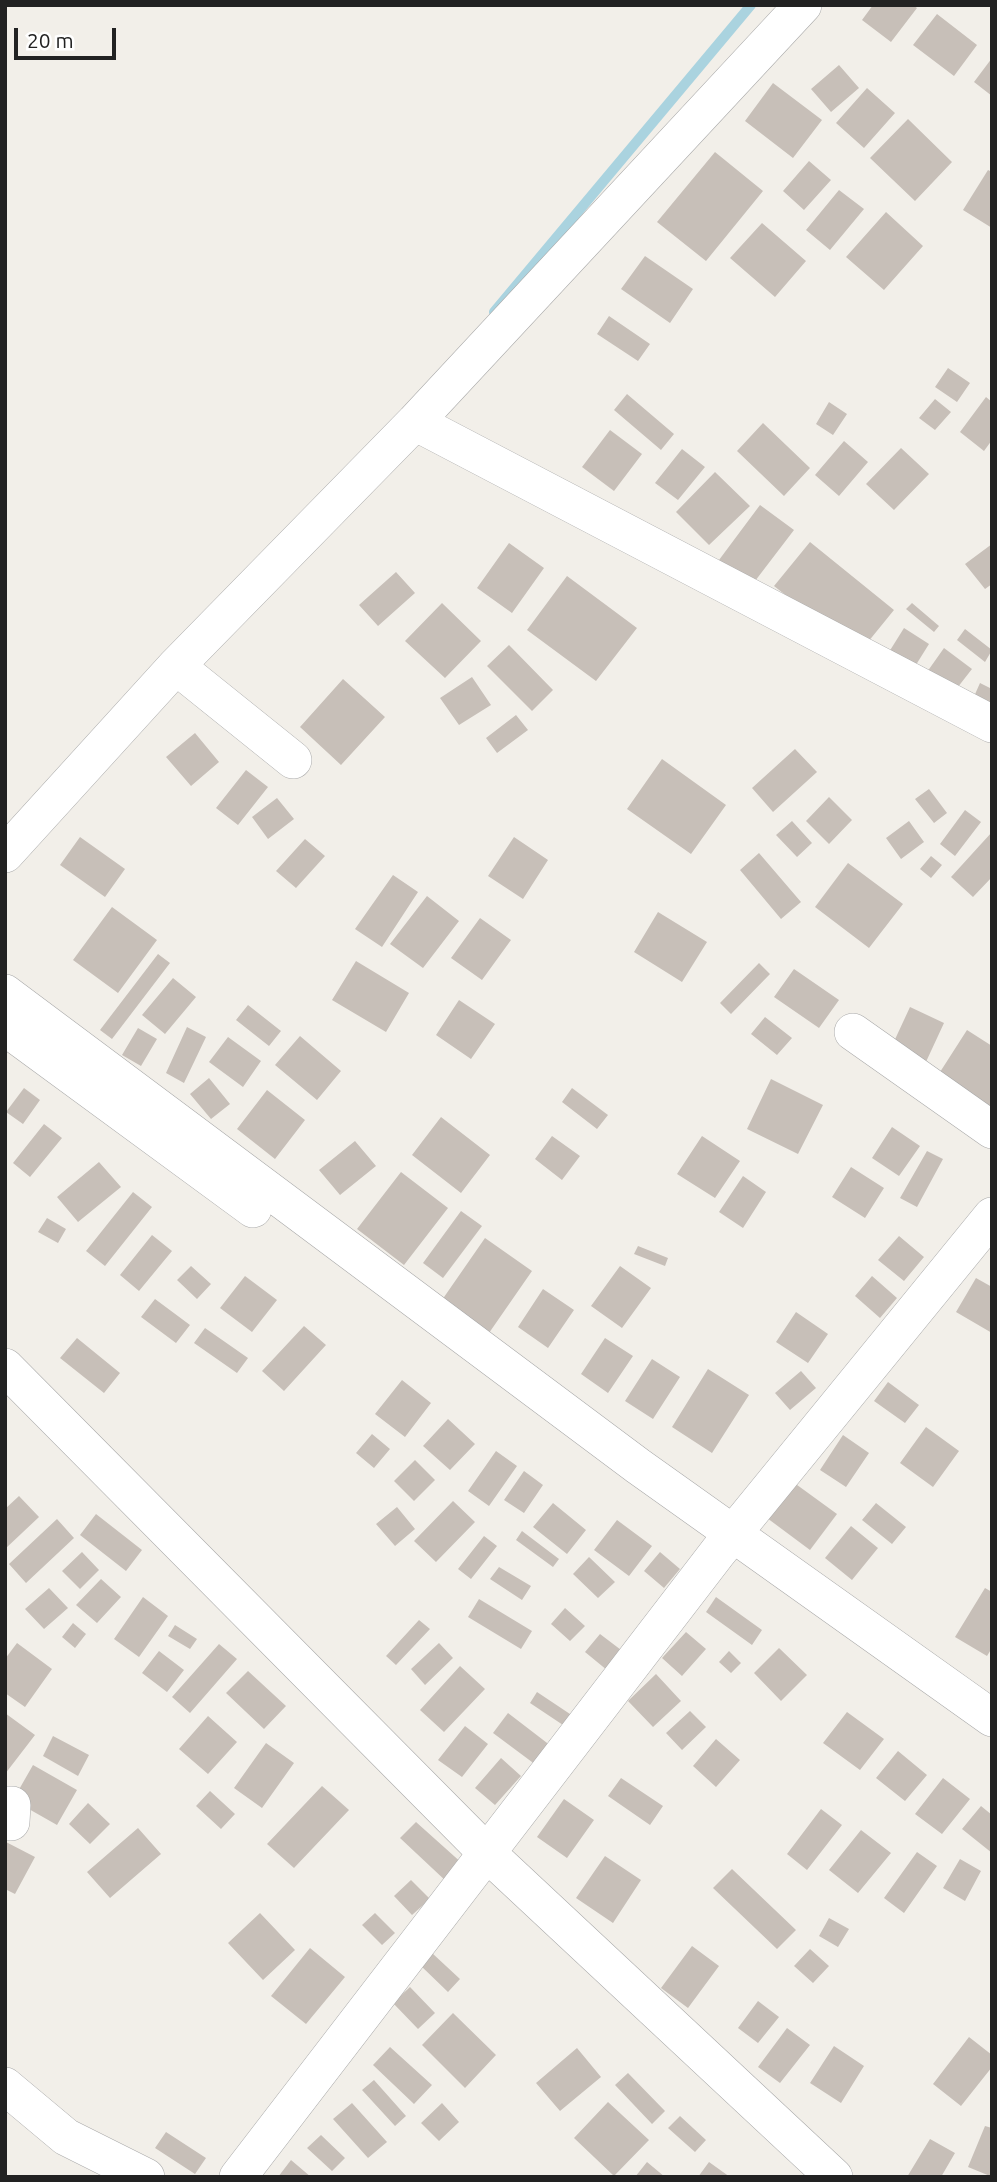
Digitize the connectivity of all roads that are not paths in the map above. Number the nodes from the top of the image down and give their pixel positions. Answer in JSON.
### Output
{"nodes":[{"id":1,"x":803,"y":5,"type":"edge"},
{"id":2,"x":415,"y":422,"type":"junction"},
{"id":3,"x":176,"y":666,"type":"junction"},
{"id":4,"x":992,"y":724,"type":"edge"},
{"id":5,"x":293,"y":760,"type":"dead end"},
{"id":6,"x":5,"y":854,"type":"edge"},
{"id":7,"x":5,"y":993,"type":"edge"},
{"id":8,"x":5,"y":1027,"type":"edge"},
{"id":9,"x":853,"y":1032,"type":"dead end"},
{"id":10,"x":992,"y":1130,"type":"edge"},
{"id":11,"x":992,"y":1216,"type":"edge"},
{"id":12,"x":5,"y":1367,"type":"edge"},
{"id":13,"x":725,"y":1544,"type":"junction"},
{"id":14,"x":992,"y":1718,"type":"edge"},
{"id":15,"x":992,"y":1744,"type":"edge"},
{"id":16,"x":486,"y":1852,"type":"junction"},
{"id":17,"x":5,"y":2086,"type":"edge"},
{"id":18,"x":146,"y":2177,"type":"edge"},
{"id":19,"x":238,"y":2177,"type":"edge"},
{"id":20,"x":834,"y":2177,"type":"edge"}],
"edges":[{"from":1,"to":2,"type":"street"},
{"from":2,"to":3,"type":"street"},
{"from":2,"to":4,"type":"street"},
{"from":3,"to":5,"type":"street"},
{"from":3,"to":6,"type":"street"},
{"from":7,"to":13,"type":"street"},
{"from":8,"to":13,"type":"street"},
{"from":9,"to":10,"type":"street"},
{"from":11,"to":13,"type":"street"},
{"from":12,"to":16,"type":"street"},
{"from":13,"to":14,"type":"street"},
{"from":13,"to":15,"type":"street"},
{"from":13,"to":16,"type":"street"},
{"from":16,"to":19,"type":"street"},
{"from":16,"to":20,"type":"street"},
{"from":17,"to":18,"type":"street"}]}
